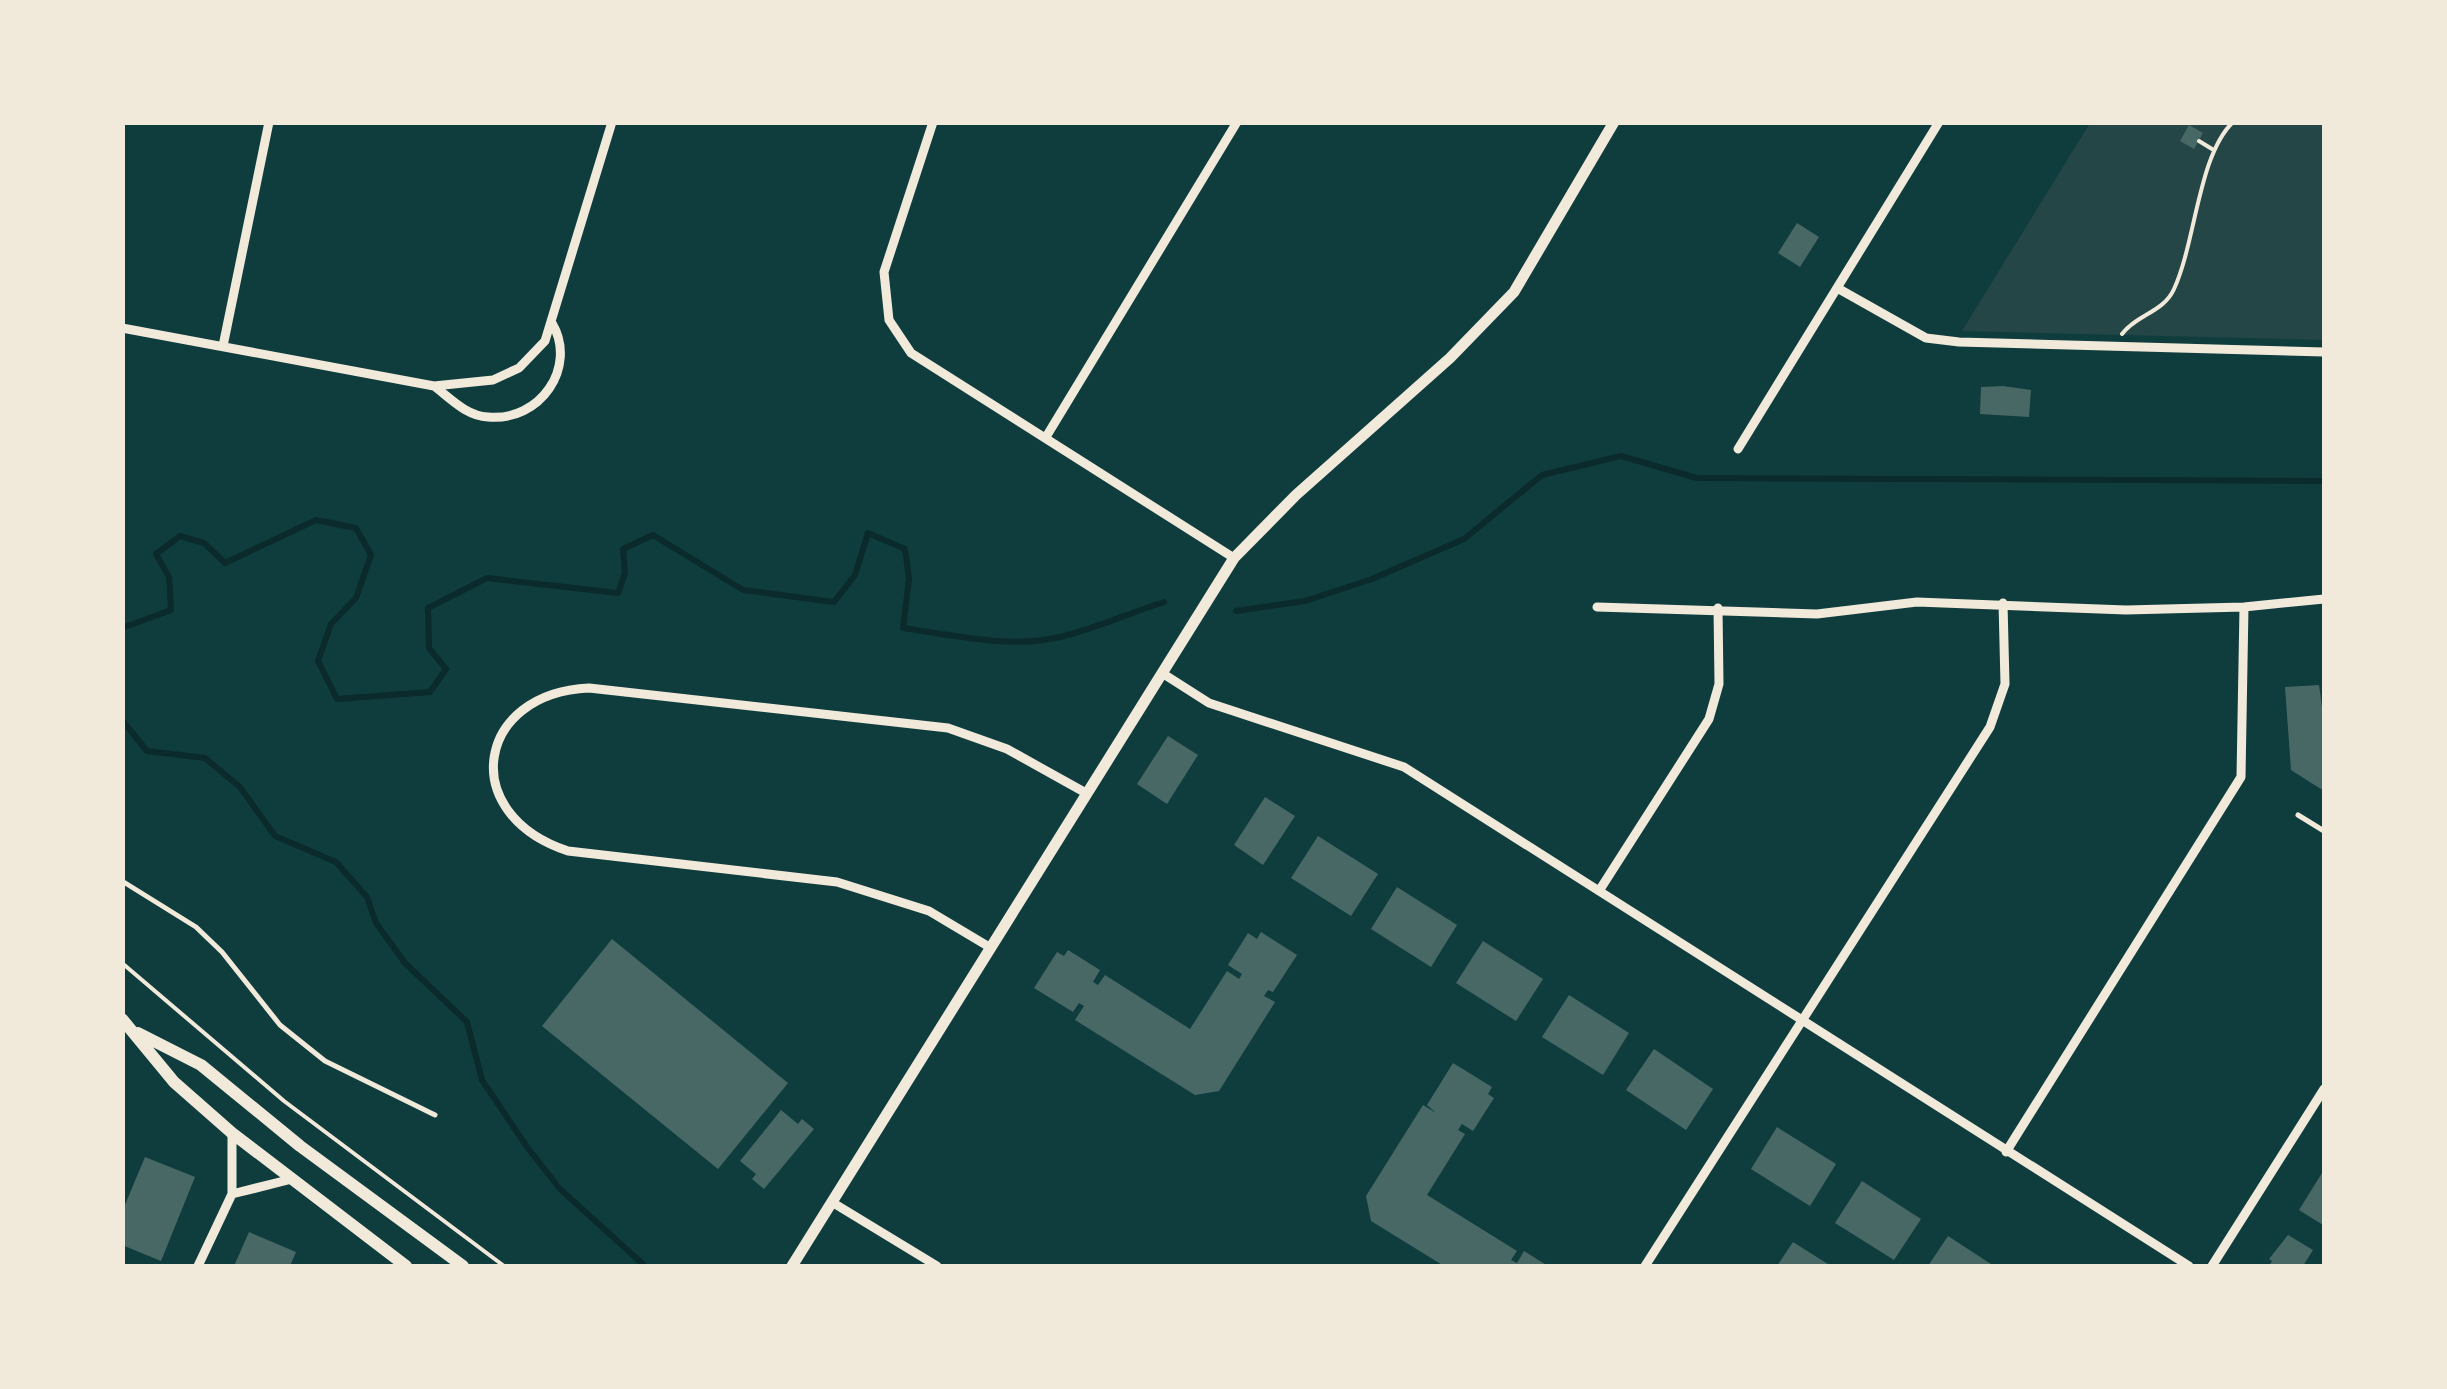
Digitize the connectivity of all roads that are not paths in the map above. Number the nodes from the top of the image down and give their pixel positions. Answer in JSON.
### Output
{"nodes":[{"id":1,"x":269,"y":122,"type":"edge"},
{"id":2,"x":612,"y":122,"type":"edge"},
{"id":3,"x":933,"y":122,"type":"edge"},
{"id":4,"x":1237,"y":122,"type":"edge"},
{"id":5,"x":1614,"y":122,"type":"edge"},
{"id":6,"x":1939,"y":122,"type":"edge"},
{"id":7,"x":1838,"y":288,"type":"junction"},
{"id":8,"x":552,"y":322,"type":"junction"},
{"id":9,"x":122,"y":328,"type":"edge"},
{"id":10,"x":223,"y":346,"type":"junction"},
{"id":11,"x":2324,"y":352,"type":"edge"},
{"id":12,"x":434,"y":386,"type":"junction"},
{"id":13,"x":1046,"y":437,"type":"junction"},
{"id":14,"x":1738,"y":449,"type":"dead end"},
{"id":15,"x":1234,"y":558,"type":"junction"},
{"id":16,"x":2324,"y":599,"type":"edge"},
{"id":17,"x":2003,"y":603,"type":"junction"},
{"id":18,"x":1598,"y":607,"type":"dead end"},
{"id":19,"x":1718,"y":608,"type":"junction"},
{"id":20,"x":2244,"y":608,"type":"junction"},
{"id":21,"x":1162,"y":674,"type":"junction"},
{"id":22,"x":1086,"y":794,"type":"junction"},
{"id":23,"x":2298,"y":815,"type":"dead end"},
{"id":24,"x":2324,"y":831,"type":"edge"},
{"id":25,"x":122,"y":881,"type":"edge"},
{"id":26,"x":1599,"y":892,"type":"junction"},
{"id":27,"x":991,"y":948,"type":"junction"},
{"id":28,"x":122,"y":1019,"type":"edge"},
{"id":29,"x":1802,"y":1022,"type":"junction"},
{"id":30,"x":138,"y":1032,"type":"junction"},
{"id":31,"x":2324,"y":1090,"type":"edge"},
{"id":32,"x":434,"y":1116,"type":"dead end"},
{"id":33,"x":232,"y":1133,"type":"junction"},
{"id":34,"x":2006,"y":1152,"type":"junction"},
{"id":35,"x":292,"y":1179,"type":"junction"},
{"id":36,"x":232,"y":1194,"type":"junction"},
{"id":37,"x":835,"y":1204,"type":"junction"},
{"id":38,"x":198,"y":1266,"type":"edge"},
{"id":39,"x":406,"y":1266,"type":"edge"},
{"id":40,"x":463,"y":1266,"type":"edge"},
{"id":41,"x":792,"y":1266,"type":"edge"},
{"id":42,"x":937,"y":1266,"type":"edge"},
{"id":43,"x":1644,"y":1266,"type":"edge"},
{"id":44,"x":2189,"y":1266,"type":"edge"},
{"id":45,"x":2212,"y":1266,"type":"edge"}],
"edges":[{"from":1,"to":10,"type":"street"},
{"from":2,"to":8,"type":"street"},
{"from":3,"to":13,"type":"street"},
{"from":4,"to":13,"type":"street"},
{"from":5,"to":15,"type":"street"},
{"from":6,"to":7,"type":"street"},
{"from":7,"to":11,"type":"street"},
{"from":7,"to":14,"type":"street"},
{"from":8,"to":12,"type":"street"},
{"from":8,"to":12,"type":"street"},
{"from":9,"to":10,"type":"street"},
{"from":10,"to":12,"type":"street"},
{"from":13,"to":15,"type":"street"},
{"from":15,"to":21,"type":"street"},
{"from":16,"to":20,"type":"street"},
{"from":17,"to":19,"type":"street"},
{"from":17,"to":20,"type":"street"},
{"from":17,"to":29,"type":"street"},
{"from":18,"to":19,"type":"street"},
{"from":19,"to":26,"type":"street"},
{"from":20,"to":34,"type":"street"},
{"from":21,"to":22,"type":"street"},
{"from":21,"to":26,"type":"street"},
{"from":22,"to":27,"type":"street"},
{"from":22,"to":27,"type":"street"},
{"from":23,"to":24,"type":"lane"},
{"from":25,"to":32,"type":"lane"},
{"from":26,"to":29,"type":"street"},
{"from":27,"to":37,"type":"street"},
{"from":28,"to":30,"type":"main road"},
{"from":29,"to":34,"type":"street"},
{"from":29,"to":43,"type":"street"},
{"from":30,"to":33,"type":"main road"},
{"from":30,"to":40,"type":"main road"},
{"from":31,"to":45,"type":"street"},
{"from":33,"to":35,"type":"main road"},
{"from":33,"to":36,"type":"street"},
{"from":34,"to":44,"type":"street"},
{"from":35,"to":36,"type":"street"},
{"from":35,"to":39,"type":"main road"},
{"from":36,"to":38,"type":"street"},
{"from":37,"to":41,"type":"street"},
{"from":37,"to":42,"type":"street"}]}
